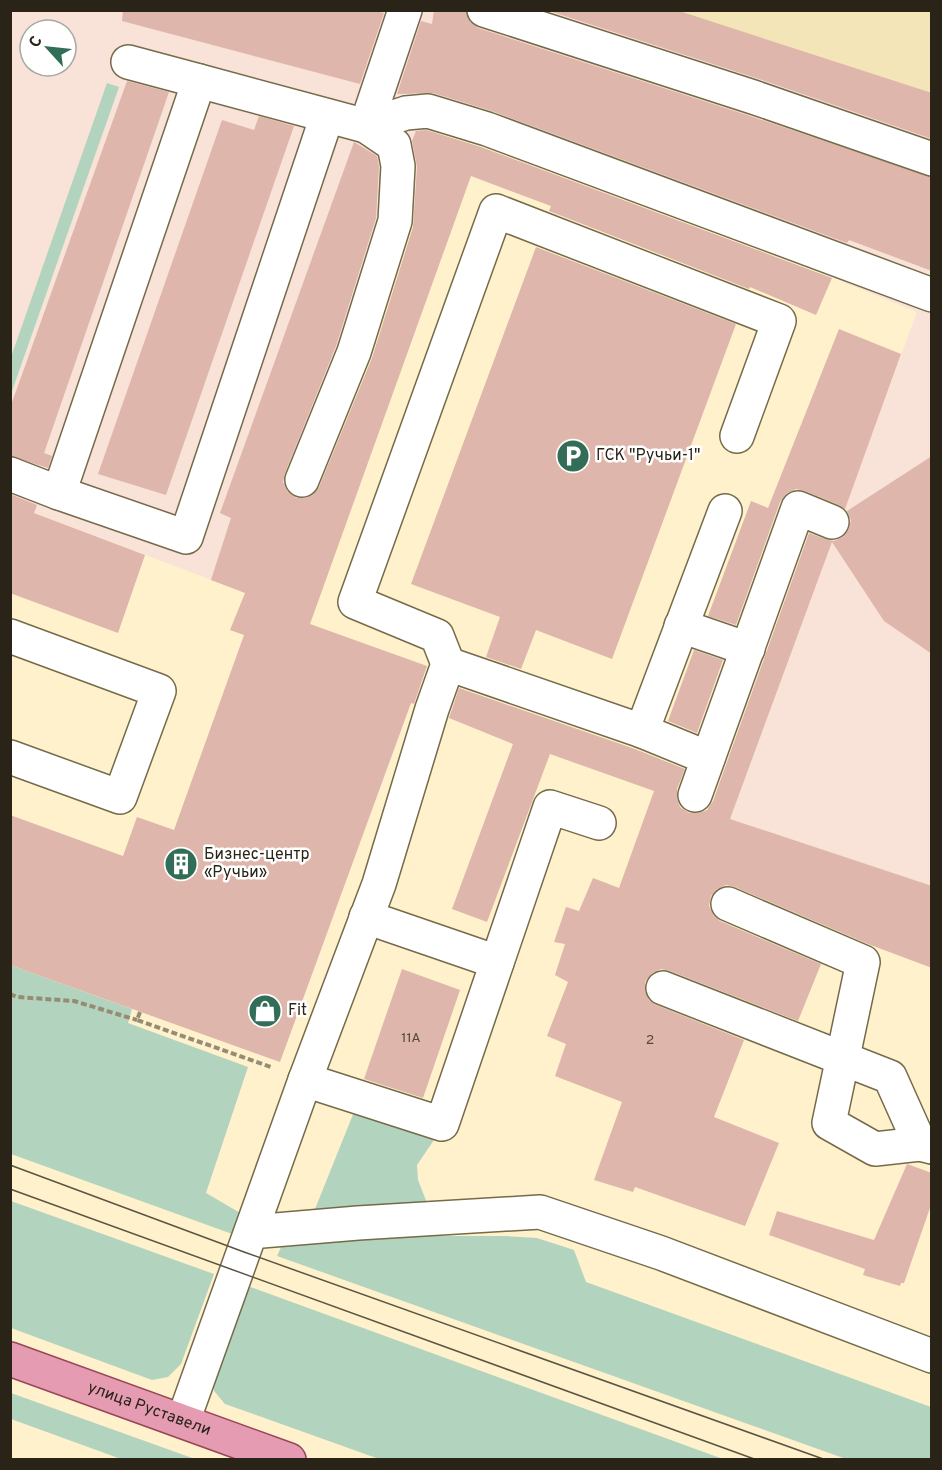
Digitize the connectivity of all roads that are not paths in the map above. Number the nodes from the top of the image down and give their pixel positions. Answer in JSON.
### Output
{"nodes":[{"id":1,"x":405,"y":10,"type":"edge"},
{"id":2,"x":483,"y":10,"type":"edge"},
{"id":3,"x":128,"y":62,"type":"dead end"},
{"id":4,"x":199,"y":81,"type":"junction"},
{"id":5,"x":327,"y":116,"type":"junction"},
{"id":6,"x":366,"y":126,"type":"junction"},
{"id":7,"x":932,"y":159,"type":"edge"},
{"id":8,"x":932,"y":294,"type":"edge"},
{"id":9,"x":737,"y":436,"type":"dead end"},
{"id":10,"x":10,"y":474,"type":"edge"},
{"id":11,"x":302,"y":480,"type":"dead end"},
{"id":12,"x":59,"y":493,"type":"junction"},
{"id":13,"x":725,"y":511,"type":"dead end"},
{"id":14,"x":832,"y":522,"type":"dead end"},
{"id":15,"x":681,"y":626,"type":"junction"},
{"id":16,"x":10,"y":636,"type":"edge"},
{"id":17,"x":748,"y":649,"type":"junction"},
{"id":18,"x":448,"y":664,"type":"junction"},
{"id":19,"x":642,"y":731,"type":"junction"},
{"id":20,"x":10,"y":757,"type":"edge"},
{"id":21,"x":708,"y":758,"type":"junction"},
{"id":22,"x":695,"y":795,"type":"dead end"},
{"id":23,"x":599,"y":823,"type":"dead end"},
{"id":24,"x":728,"y":904,"type":"dead end"},
{"id":25,"x":366,"y":917,"type":"junction"},
{"id":26,"x":497,"y":962,"type":"junction"},
{"id":27,"x":663,"y":988,"type":"dead end"},
{"id":28,"x":844,"y":1059,"type":"junction"},
{"id":29,"x":305,"y":1080,"type":"junction"},
{"id":30,"x":926,"y":1145,"type":"edge"},
{"id":31,"x":251,"y":1232,"type":"junction"},
{"id":32,"x":932,"y":1356,"type":"edge"},
{"id":33,"x":10,"y":1359,"type":"edge"},
{"id":34,"x":183,"y":1421,"type":"junction"},
{"id":35,"x":289,"y":1460,"type":"edge"}],
"edges":[{"from":1,"to":6,"type":"lane"},
{"from":2,"to":7,"type":"lane"},
{"from":3,"to":4,"type":"lane"},
{"from":4,"to":5,"type":"lane"},
{"from":4,"to":12,"type":"lane"},
{"from":5,"to":6,"type":"lane"},
{"from":5,"to":12,"type":"lane"},
{"from":6,"to":8,"type":"lane"},
{"from":6,"to":11,"type":"lane"},
{"from":9,"to":18,"type":"lane"},
{"from":10,"to":12,"type":"lane"},
{"from":13,"to":15,"type":"lane"},
{"from":14,"to":17,"type":"lane"},
{"from":15,"to":17,"type":"lane"},
{"from":15,"to":19,"type":"lane"},
{"from":16,"to":20,"type":"lane"},
{"from":17,"to":21,"type":"lane"},
{"from":18,"to":19,"type":"lane"},
{"from":18,"to":25,"type":"lane"},
{"from":19,"to":21,"type":"lane"},
{"from":21,"to":22,"type":"lane"},
{"from":23,"to":26,"type":"lane"},
{"from":24,"to":28,"type":"lane"},
{"from":25,"to":26,"type":"lane"},
{"from":25,"to":29,"type":"lane"},
{"from":26,"to":29,"type":"lane"},
{"from":27,"to":28,"type":"lane"},
{"from":28,"to":30,"type":"lane"},
{"from":28,"to":30,"type":"lane"},
{"from":29,"to":31,"type":"lane"},
{"from":31,"to":32,"type":"lane"},
{"from":31,"to":34,"type":"lane"},
{"from":33,"to":34,"type":"main road","name":"улица Руставели"},
{"from":34,"to":35,"type":"main road","name":"улица Руставели"}]}
